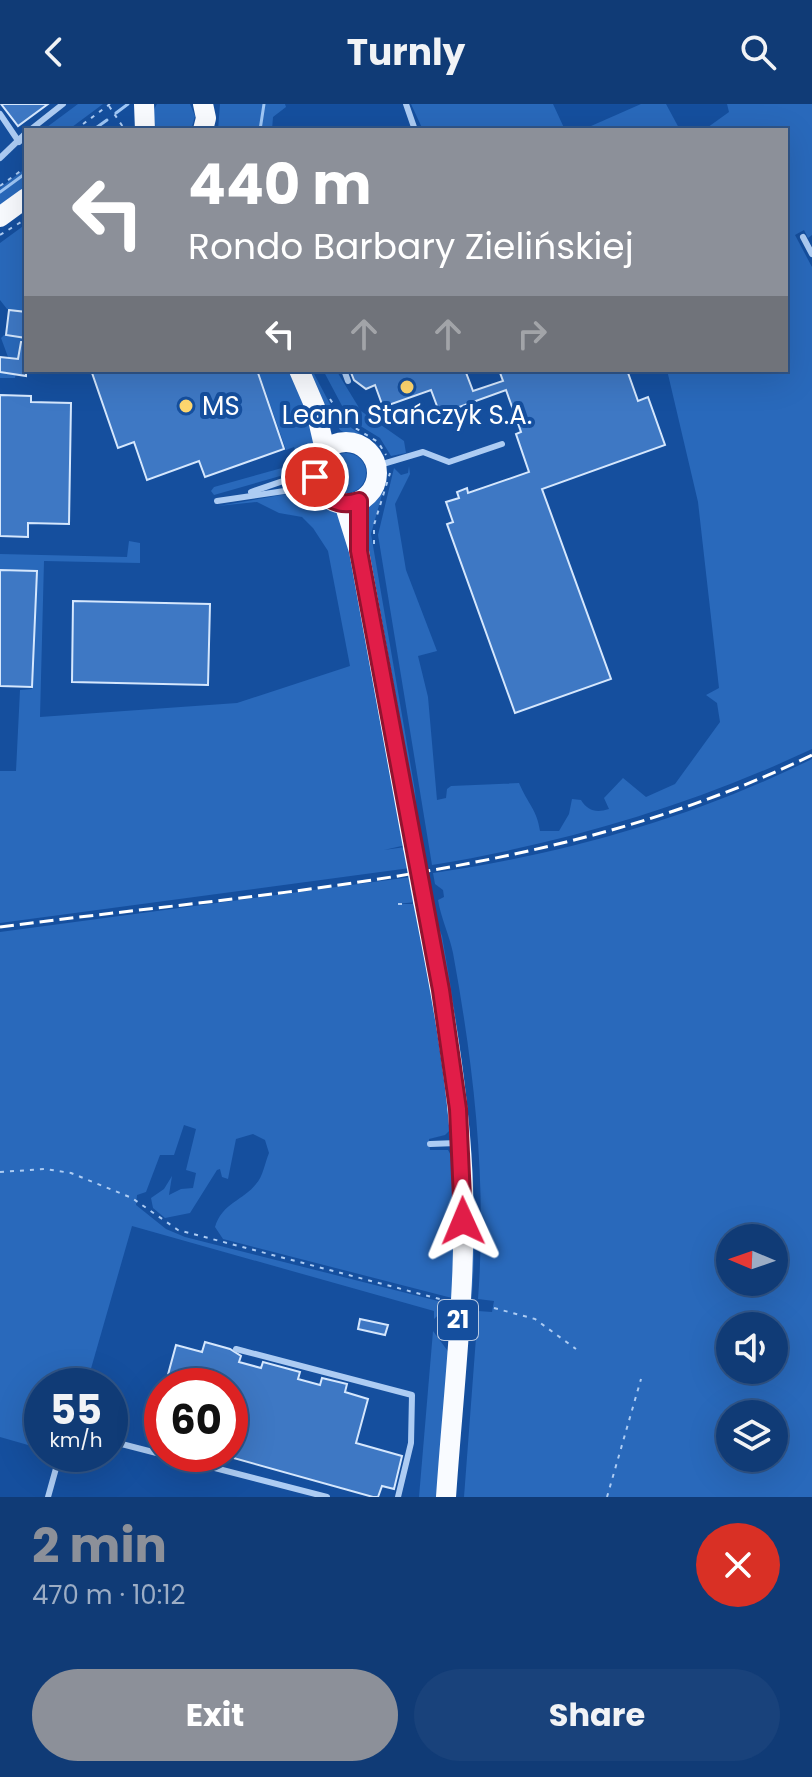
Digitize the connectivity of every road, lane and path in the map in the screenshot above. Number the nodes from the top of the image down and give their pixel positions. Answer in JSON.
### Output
{"nodes":[{"id":1,"x":63,"y":104,"type":"edge"},
{"id":2,"x":109,"y":104,"type":"edge"},
{"id":3,"x":203,"y":104,"type":"edge"},
{"id":4,"x":406,"y":104,"type":"edge"},
{"id":5,"x":0,"y":114,"type":"edge"},
{"id":6,"x":138,"y":123,"type":"edge"},
{"id":7,"x":33,"y":128,"type":"edge"},
{"id":8,"x":78,"y":128,"type":"edge"},
{"id":9,"x":204,"y":128,"type":"edge"},
{"id":10,"x":413,"y":128,"type":"edge"},
{"id":11,"x":24,"y":136,"type":"edge"},
{"id":12,"x":19,"y":142,"type":"junction"},
{"id":13,"x":0,"y":158,"type":"edge"},
{"id":14,"x":24,"y":168,"type":"edge"},
{"id":15,"x":0,"y":186,"type":"edge"},
{"id":16,"x":24,"y":199,"type":"edge"},
{"id":17,"x":0,"y":217,"type":"edge"},
{"id":18,"x":24,"y":220,"type":"edge"},
{"id":19,"x":0,"y":235,"type":"edge"},
{"id":20,"x":803,"y":237,"type":"dead end"},
{"id":21,"x":812,"y":254,"type":"edge"},
{"id":22,"x":300,"y":372,"type":"edge"},
{"id":23,"x":345,"y":372,"type":"edge"},
{"id":24,"x":348,"y":381,"type":"dead end"},
{"id":25,"x":320,"y":398,"type":"junction"},
{"id":26,"x":502,"y":444,"type":"dead end"},
{"id":27,"x":333,"y":446,"type":"junction"},
{"id":28,"x":384,"y":464,"type":"junction"},
{"id":29,"x":317,"y":478,"type":"junction"},
{"id":30,"x":242,"y":495,"type":"junction"},
{"id":31,"x":217,"y":501,"type":"dead end"},
{"id":32,"x":351,"y":502,"type":"junction"},
{"id":33,"x":367,"y":550,"type":"junction"},
{"id":34,"x":461,"y":1143,"type":"junction"},
{"id":35,"x":430,"y":1144,"type":"dead end"},
{"id":36,"x":0,"y":1172,"type":"edge"},
{"id":37,"x":460,"y":1304,"type":"junction"},
{"id":38,"x":494,"y":1308,"type":"dead end"},
{"id":39,"x":236,"y":1349,"type":"dead end"},
{"id":40,"x":576,"y":1349,"type":"dead end"},
{"id":41,"x":641,"y":1379,"type":"dead end"},
{"id":42,"x":128,"y":1446,"type":"edge"},
{"id":43,"x":55,"y":1472,"type":"edge"},
{"id":44,"x":48,"y":1497,"type":"edge"},
{"id":45,"x":327,"y":1497,"type":"edge"},
{"id":46,"x":398,"y":1497,"type":"edge"},
{"id":47,"x":446,"y":1497,"type":"edge"},
{"id":48,"x":607,"y":1497,"type":"edge"}],
"edges":[{"from":1,"to":7,"type":"lane"},
{"from":2,"to":6,"type":"path"},
{"from":2,"to":8,"type":"path"},
{"from":3,"to":9,"type":"main road"},
{"from":4,"to":10,"type":"lane"},
{"from":5,"to":12,"type":"lane"},
{"from":11,"to":12,"type":"lane"},
{"from":12,"to":13,"type":"lane"},
{"from":14,"to":15,"type":"path"},
{"from":16,"to":17,"type":"main road"},
{"from":18,"to":19,"type":"path"},
{"from":20,"to":21,"type":"lane"},
{"from":22,"to":25,"type":"main road"},
{"from":23,"to":24,"type":"lane"},
{"from":25,"to":27,"type":"main road"},
{"from":25,"to":28,"type":"path"},
{"from":26,"to":28,"type":"lane"},
{"from":27,"to":28,"type":"main road"},
{"from":27,"to":29,"type":"main road"},
{"from":28,"to":32,"type":"main road","number":"21"},
{"from":28,"to":33,"type":"path"},
{"from":29,"to":30,"type":"lane"},
{"from":29,"to":30,"type":"lane"},
{"from":29,"to":32,"type":"main road"},
{"from":30,"to":31,"type":"lane"},
{"from":32,"to":33,"type":"main road","number":"21"},
{"from":33,"to":34,"type":"main road","number":"21","bridge":true},
{"from":34,"to":35,"type":"lane"},
{"from":34,"to":37,"type":"main road","number":"21"},
{"from":36,"to":37,"type":"path"},
{"from":37,"to":47,"type":"main road","number":"21"},
{"from":38,"to":40,"type":"path"},
{"from":39,"to":46,"type":"lane"},
{"from":41,"to":48,"type":"path"},
{"from":42,"to":45,"type":"lane"},
{"from":43,"to":44,"type":"lane"}]}
